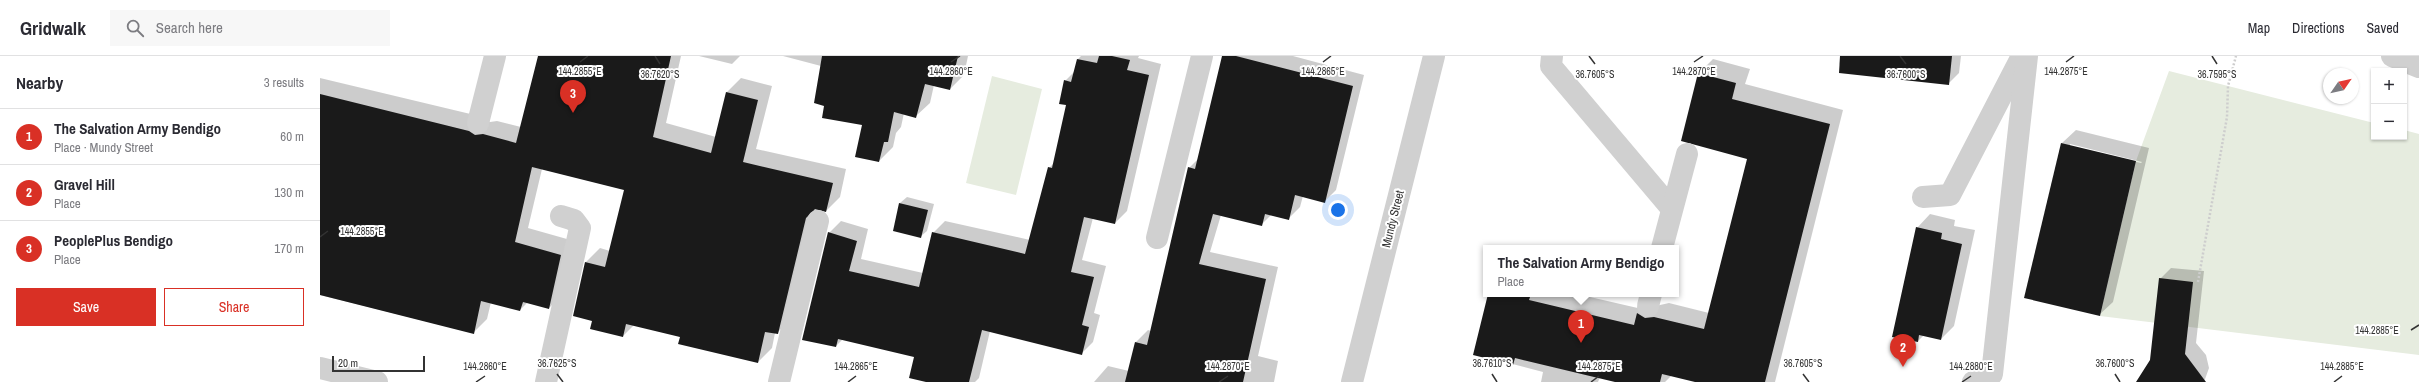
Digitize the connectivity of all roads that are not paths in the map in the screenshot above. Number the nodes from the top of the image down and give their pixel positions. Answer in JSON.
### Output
{"nodes":[{"id":1,"x":495,"y":56,"type":"edge"},
{"id":2,"x":1202,"y":56,"type":"edge"},
{"id":3,"x":1434,"y":56,"type":"edge"},
{"id":4,"x":1552,"y":56,"type":"edge"},
{"id":5,"x":2022,"y":56,"type":"edge"},
{"id":6,"x":2027,"y":56,"type":"edge"},
{"id":7,"x":2392,"y":56,"type":"edge"},
{"id":8,"x":2419,"y":67,"type":"edge"},
{"id":9,"x":478,"y":123,"type":"dead end"},
{"id":10,"x":1686,"y":154,"type":"dead end"},
{"id":11,"x":1923,"y":197,"type":"dead end"},
{"id":12,"x":1671,"y":208,"type":"junction"},
{"id":13,"x":561,"y":216,"type":"dead end"},
{"id":14,"x":818,"y":221,"type":"dead end"},
{"id":15,"x":1157,"y":238,"type":"dead end"},
{"id":16,"x":1663,"y":245,"type":"edge"},
{"id":17,"x":320,"y":368,"type":"edge"},
{"id":18,"x":377,"y":382,"type":"edge"},
{"id":19,"x":546,"y":382,"type":"edge"},
{"id":20,"x":780,"y":382,"type":"edge"},
{"id":21,"x":1352,"y":382,"type":"edge"},
{"id":22,"x":1973,"y":382,"type":"edge"}],
"edges":[{"from":1,"to":9,"type":"street"},
{"from":2,"to":15,"type":"street"},
{"from":3,"to":21,"type":"street","name":"Mundy Street"},
{"from":4,"to":12,"type":"street"},
{"from":5,"to":11,"type":"street"},
{"from":6,"to":22,"type":"street"},
{"from":7,"to":8,"type":"street"},
{"from":10,"to":12,"type":"street"},
{"from":12,"to":16,"type":"street"},
{"from":13,"to":19,"type":"street"},
{"from":14,"to":20,"type":"street"},
{"from":17,"to":18,"type":"street"}]}
